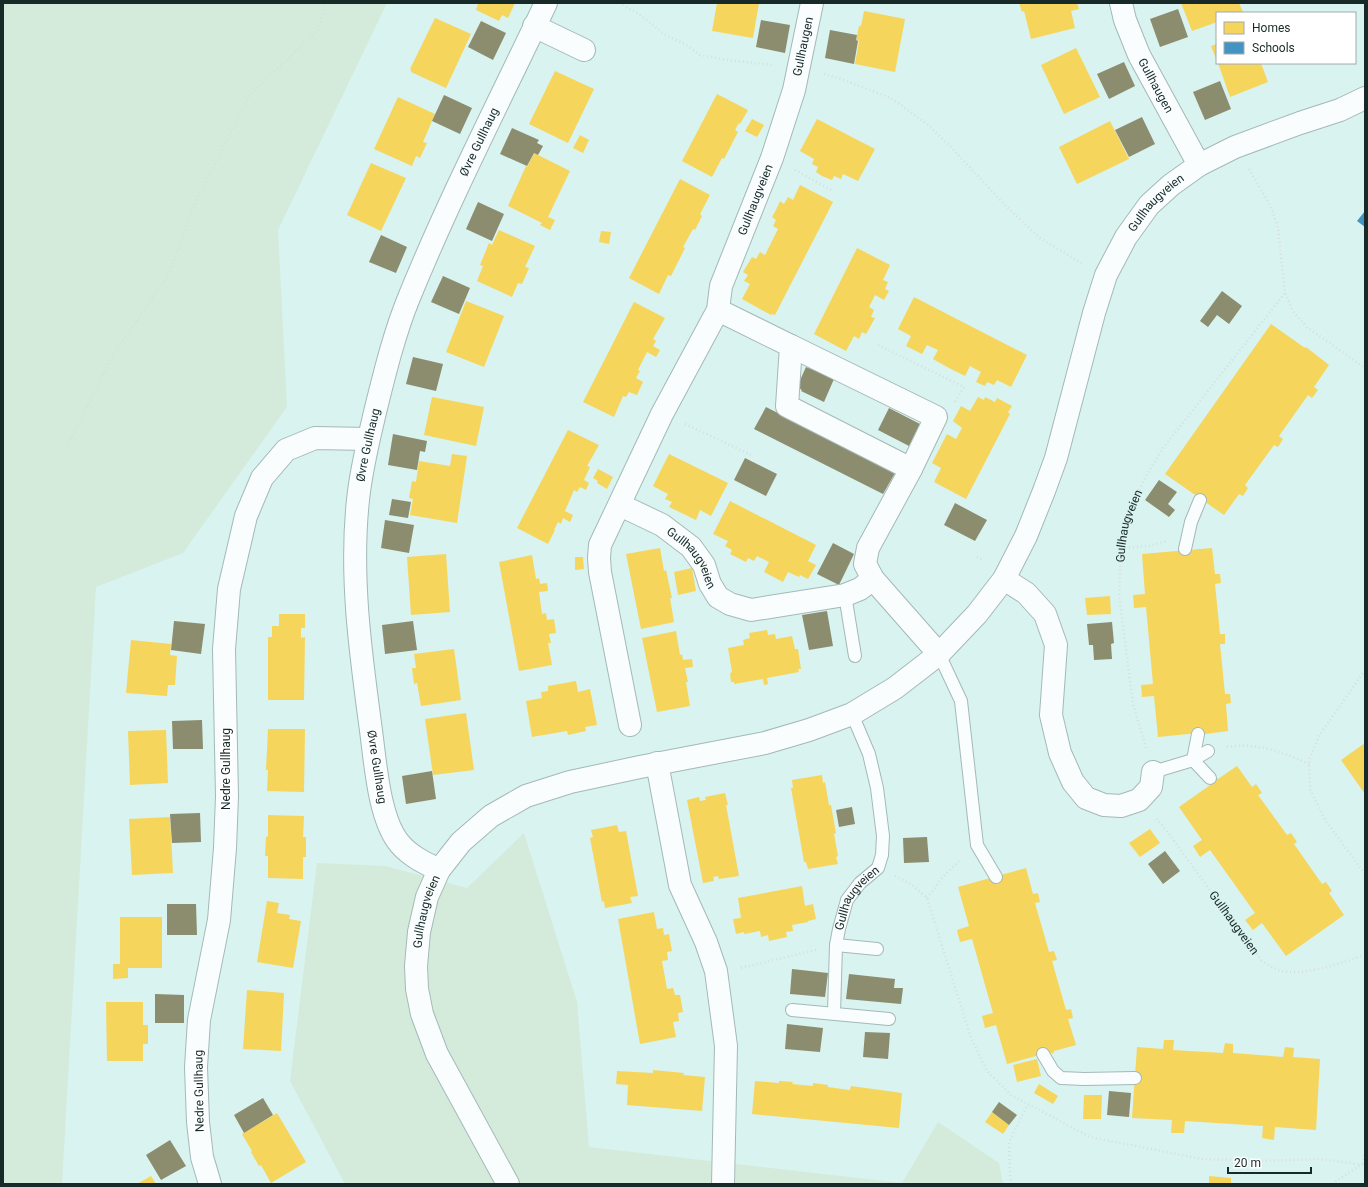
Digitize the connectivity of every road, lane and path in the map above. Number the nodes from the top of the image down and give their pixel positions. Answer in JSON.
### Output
{"nodes":[{"id":1,"x":326,"y":3,"type":"edge"},
{"id":2,"x":546,"y":3,"type":"edge"},
{"id":3,"x":619,"y":3,"type":"edge"},
{"id":4,"x":812,"y":3,"type":"edge"},
{"id":5,"x":1121,"y":3,"type":"edge"},
{"id":6,"x":534,"y":26,"type":"junction"},
{"id":7,"x":584,"y":50,"type":"dead end"},
{"id":8,"x":799,"y":68,"type":"junction"},
{"id":9,"x":794,"y":90,"type":"joint"},
{"id":10,"x":1365,"y":98,"type":"edge"},
{"id":11,"x":1235,"y":147,"type":"junction"},
{"id":12,"x":772,"y":158,"type":"junction"},
{"id":13,"x":1199,"y":165,"type":"junction"},
{"id":14,"x":831,"y":190,"type":"dead end"},
{"id":15,"x":1106,"y":275,"type":"junction"},
{"id":16,"x":1284,"y":293,"type":"junction"},
{"id":17,"x":718,"y":310,"type":"junction"},
{"id":18,"x":878,"y":344,"type":"dead end"},
{"id":19,"x":791,"y":346,"type":"junction"},
{"id":20,"x":1365,"y":368,"type":"edge"},
{"id":21,"x":662,"y":414,"type":"junction"},
{"id":22,"x":936,"y":417,"type":"junction"},
{"id":23,"x":368,"y":439,"type":"junction"},
{"id":24,"x":67,"y":447,"type":"dead end"},
{"id":25,"x":751,"y":455,"type":"dead end"},
{"id":26,"x":911,"y":469,"type":"junction"},
{"id":27,"x":1200,"y":500,"type":"dead end"},
{"id":28,"x":620,"y":505,"type":"junction"},
{"id":29,"x":1191,"y":522,"type":"junction"},
{"id":30,"x":1121,"y":548,"type":"junction"},
{"id":31,"x":1184,"y":549,"type":"dead end"},
{"id":32,"x":872,"y":579,"type":"junction"},
{"id":33,"x":1004,"y":579,"type":"junction"},
{"id":34,"x":845,"y":595,"type":"junction"},
{"id":35,"x":939,"y":654,"type":"junction"},
{"id":36,"x":855,"y":656,"type":"dead end"},
{"id":37,"x":1365,"y":670,"type":"edge"},
{"id":38,"x":852,"y":714,"type":"junction"},
{"id":39,"x":630,"y":725,"type":"dead end"},
{"id":40,"x":1198,"y":734,"type":"dead end"},
{"id":41,"x":1240,"y":745,"type":"dead end"},
{"id":42,"x":1208,"y":751,"type":"dead end"},
{"id":43,"x":1193,"y":760,"type":"junction"},
{"id":44,"x":657,"y":763,"type":"junction"},
{"id":45,"x":1309,"y":764,"type":"junction"},
{"id":46,"x":1153,"y":772,"type":"junction"},
{"id":47,"x":1210,"y":778,"type":"dead end"},
{"id":48,"x":1138,"y":800,"type":"junction"},
{"id":49,"x":977,"y":845,"type":"junction"},
{"id":50,"x":439,"y":870,"type":"junction"},
{"id":51,"x":1365,"y":874,"type":"edge"},
{"id":52,"x":996,"y":877,"type":"dead end"},
{"id":53,"x":927,"y":898,"type":"dead end"},
{"id":54,"x":836,"y":946,"type":"junction"},
{"id":55,"x":877,"y":949,"type":"dead end"},
{"id":56,"x":1365,"y":954,"type":"edge"},
{"id":57,"x":716,"y":971,"type":"junction"},
{"id":58,"x":792,"y":1010,"type":"dead end"},
{"id":59,"x":834,"y":1013,"type":"junction"},
{"id":60,"x":889,"y":1019,"type":"dead end"},
{"id":61,"x":1043,"y":1054,"type":"dead end"},
{"id":62,"x":1135,"y":1078,"type":"dead end"},
{"id":63,"x":1028,"y":1104,"type":"dead end"},
{"id":64,"x":1365,"y":1152,"type":"edge"},
{"id":65,"x":1364,"y":1165,"type":"edge"},
{"id":66,"x":210,"y":1184,"type":"edge"},
{"id":67,"x":508,"y":1184,"type":"edge"},
{"id":68,"x":724,"y":1184,"type":"edge"},
{"id":69,"x":1012,"y":1184,"type":"edge"},
{"id":70,"x":1332,"y":1184,"type":"edge"}],
"edges":[{"from":1,"to":24,"type":"path"},
{"from":2,"to":6,"type":"street","name":"Øvre Gullhaug"},
{"from":3,"to":8,"type":"path"},
{"from":4,"to":8,"type":"street","name":"Gullhaugen"},
{"from":5,"to":13,"type":"street","name":"Gullhaugen"},
{"from":6,"to":7,"type":"street"},
{"from":6,"to":23,"type":"street","name":"Øvre Gullhaug"},
{"from":8,"to":9,"type":"street","name":"Gullhaugen"},
{"from":8,"to":15,"type":"path"},
{"from":9,"to":12,"type":"street","name":"Gullhaugveien"},
{"from":10,"to":11,"type":"street","name":"Gullhaugveien"},
{"from":11,"to":13,"type":"street","name":"Gullhaugveien"},
{"from":11,"to":16,"type":"path"},
{"from":12,"to":14,"type":"path"},
{"from":12,"to":17,"type":"street","name":"Gullhaugveien"},
{"from":13,"to":15,"type":"street","name":"Gullhaugveien"},
{"from":15,"to":33,"type":"street","name":"Gullhaugveien"},
{"from":16,"to":20,"type":"path"},
{"from":16,"to":30,"type":"path","name":"Gullhaugveien"},
{"from":17,"to":19,"type":"street"},
{"from":17,"to":21,"type":"street","name":"Gullhaugveien"},
{"from":18,"to":22,"type":"path"},
{"from":19,"to":22,"type":"street"},
{"from":19,"to":26,"type":"street"},
{"from":21,"to":25,"type":"path"},
{"from":21,"to":28,"type":"street","name":"Gullhaugveien"},
{"from":22,"to":26,"type":"street"},
{"from":23,"to":50,"type":"street","name":"Øvre Gullhaug"},
{"from":23,"to":66,"type":"street","name":"Nedre Gullhaug"},
{"from":26,"to":32,"type":"street"},
{"from":27,"to":29,"type":"lane"},
{"from":28,"to":34,"type":"street","name":"Gullhaugveien"},
{"from":28,"to":39,"type":"street","name":"Gullhaugveien"},
{"from":29,"to":30,"type":"path"},
{"from":29,"to":31,"type":"lane"},
{"from":30,"to":46,"type":"path","name":"Gullhaugveien"},
{"from":32,"to":34,"type":"street","name":"Gullhaugveien"},
{"from":32,"to":35,"type":"street"},
{"from":33,"to":35,"type":"street","name":"Gullhaugveien"},
{"from":33,"to":48,"type":"street"},
{"from":34,"to":36,"type":"lane"},
{"from":35,"to":38,"type":"street","name":"Gullhaugveien"},
{"from":35,"to":49,"type":"lane"},
{"from":37,"to":45,"type":"path"},
{"from":38,"to":44,"type":"street","name":"Gullhaugveien"},
{"from":38,"to":54,"type":"lane","name":"Gullhaugveien"},
{"from":40,"to":43,"type":"lane"},
{"from":41,"to":45,"type":"path"},
{"from":42,"to":43,"type":"lane"},
{"from":43,"to":46,"type":"lane"},
{"from":43,"to":47,"type":"lane"},
{"from":44,"to":50,"type":"street","name":"Gullhaugveien"},
{"from":44,"to":57,"type":"street"},
{"from":45,"to":51,"type":"path"},
{"from":46,"to":48,"type":"street"},
{"from":48,"to":56,"type":"path","name":"Gullhaugveien"},
{"from":49,"to":52,"type":"lane"},
{"from":49,"to":53,"type":"path"},
{"from":50,"to":67,"type":"street","name":"Gullhaugveien"},
{"from":54,"to":55,"type":"lane"},
{"from":54,"to":57,"type":"path","name":"Gullhaugveien"},
{"from":54,"to":59,"type":"lane","name":"Gullhaugveien"},
{"from":57,"to":68,"type":"street"},
{"from":58,"to":59,"type":"lane"},
{"from":59,"to":60,"type":"lane"},
{"from":61,"to":62,"type":"lane"},
{"from":63,"to":69,"type":"path"},
{"from":64,"to":65,"type":"path"},
{"from":65,"to":70,"type":"path"}]}
